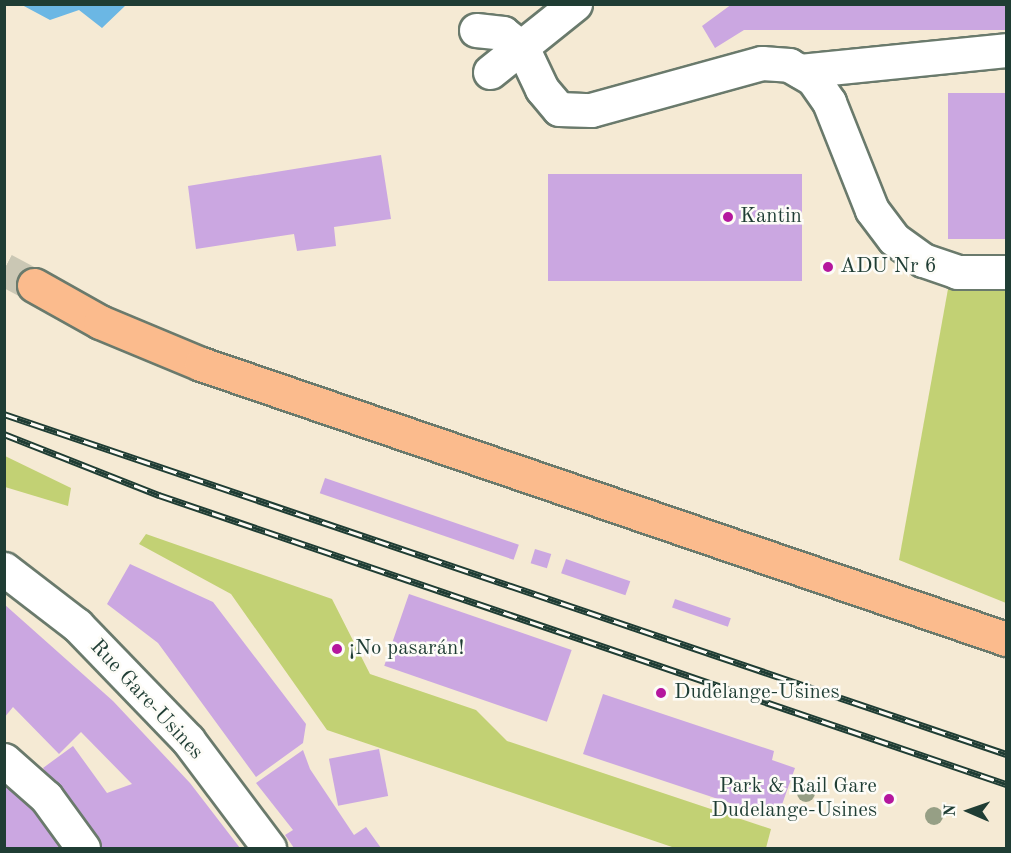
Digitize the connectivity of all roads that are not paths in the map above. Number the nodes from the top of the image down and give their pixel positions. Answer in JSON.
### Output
{"nodes":[{"id":1,"x":575,"y":4,"type":"edge"},
{"id":2,"x":476,"y":30,"type":"dead end"},
{"id":3,"x":523,"y":49,"type":"junction"},
{"id":4,"x":1006,"y":50,"type":"edge"},
{"id":5,"x":800,"y":71,"type":"junction"},
{"id":6,"x":490,"y":72,"type":"dead end"},
{"id":7,"x":1006,"y":272,"type":"edge"},
{"id":8,"x":34,"y":285,"type":"tunnel mouth"},
{"id":9,"x":4,"y":569,"type":"edge"},
{"id":10,"x":1006,"y":639,"type":"edge"},
{"id":11,"x":4,"y":760,"type":"edge"},
{"id":12,"x":83,"y":849,"type":"edge"},
{"id":13,"x":269,"y":849,"type":"edge"}],
"edges":[{"from":1,"to":3,"type":"street"},
{"from":2,"to":3,"type":"street"},
{"from":3,"to":5,"type":"street"},
{"from":3,"to":6,"type":"street"},
{"from":4,"to":5,"type":"street"},
{"from":5,"to":7,"type":"street"},
{"from":8,"to":10,"type":"main road"},
{"from":9,"to":13,"type":"street","name":"Rue Gare-Usines"},
{"from":11,"to":12,"type":"street"}]}
